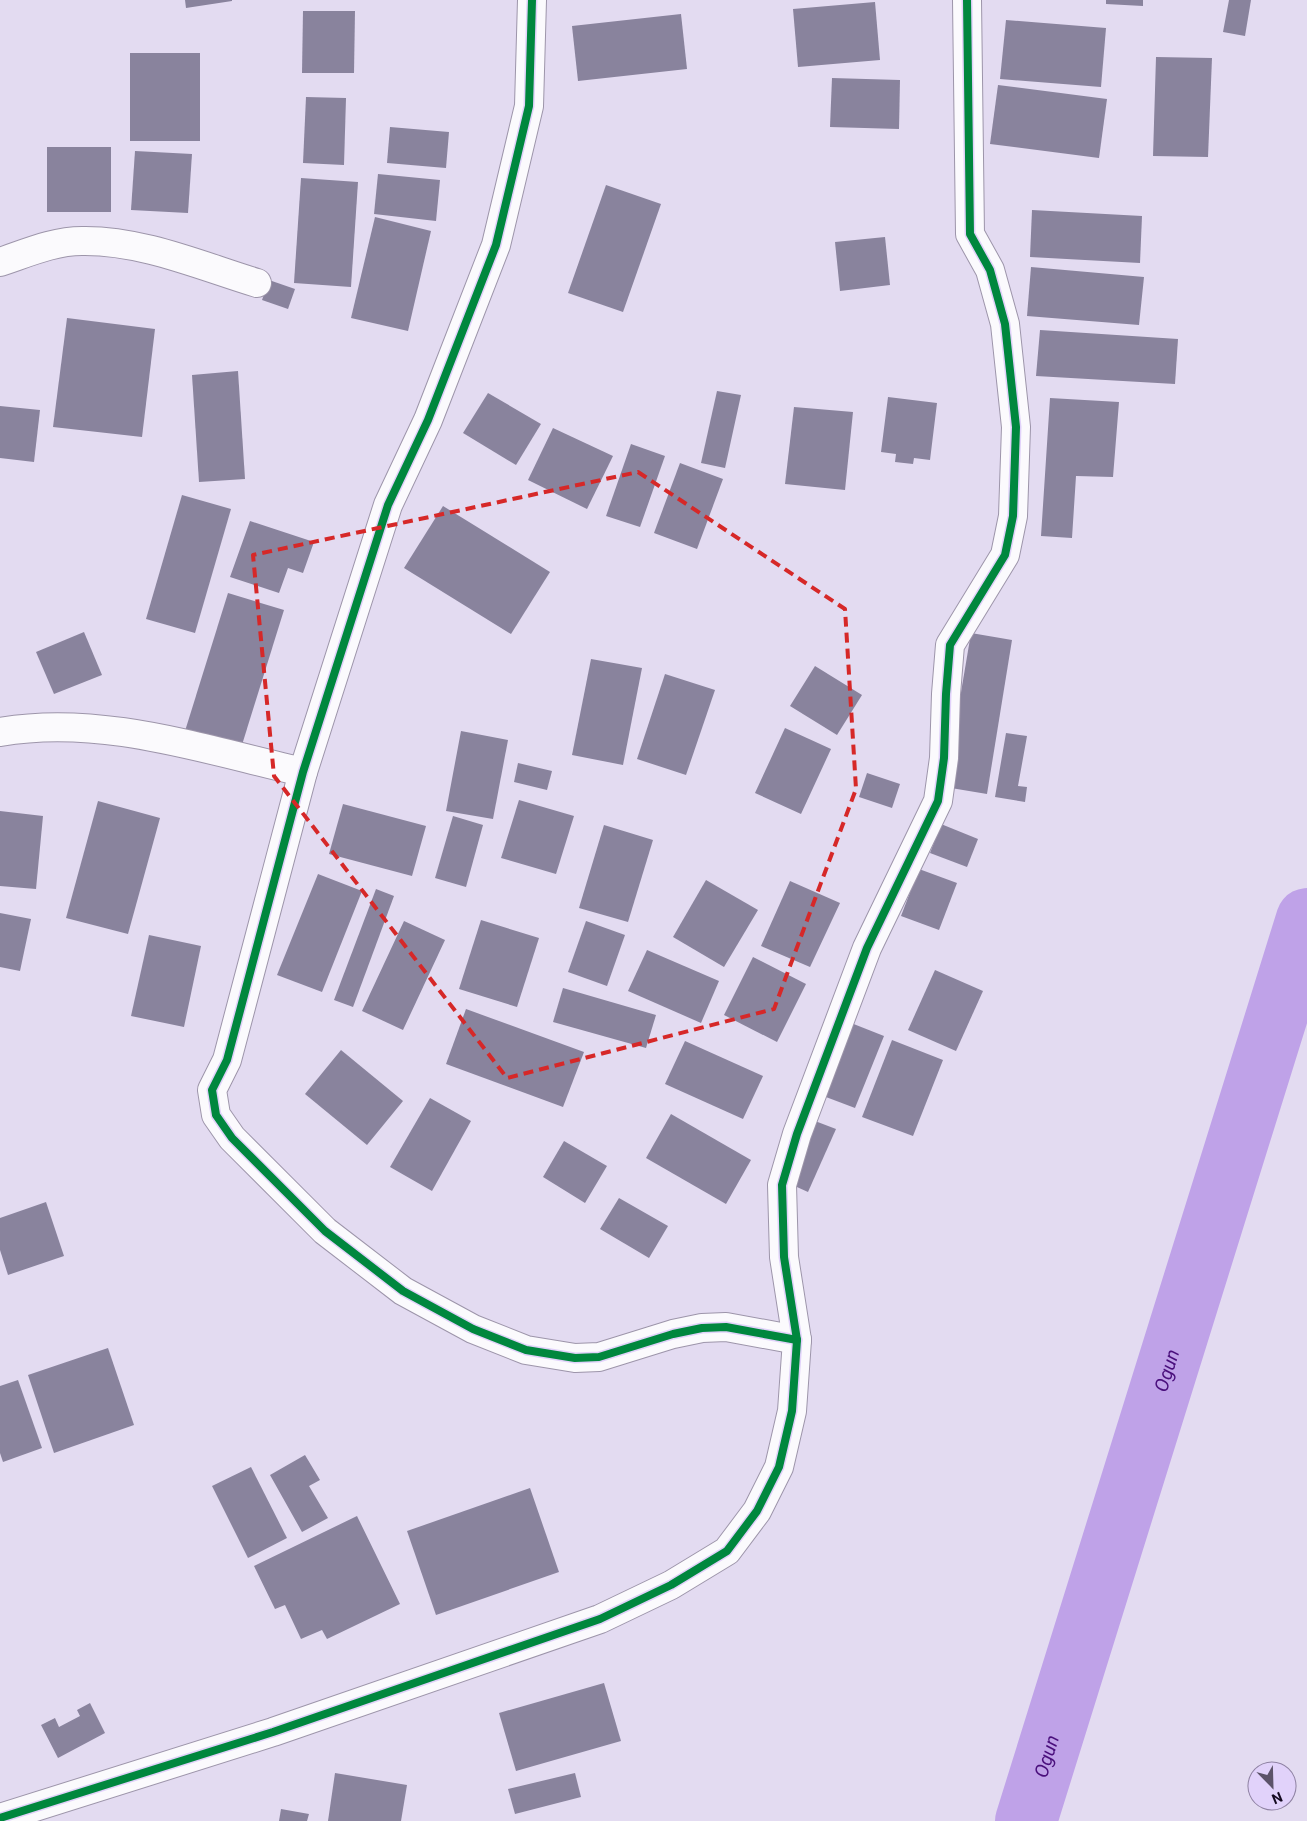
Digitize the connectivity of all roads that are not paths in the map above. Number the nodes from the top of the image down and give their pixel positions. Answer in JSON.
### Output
{"nodes":[{"id":1,"x":532,"y":0,"type":"edge"},
{"id":2,"x":967,"y":0,"type":"edge"},
{"id":3,"x":0,"y":262,"type":"edge"},
{"id":4,"x":257,"y":284,"type":"dead end"},
{"id":5,"x":0,"y":732,"type":"edge"},
{"id":6,"x":303,"y":772,"type":"junction"},
{"id":7,"x":797,"y":1340,"type":"junction"},
{"id":8,"x":0,"y":1818,"type":"edge"}],
"edges":[{"from":1,"to":6,"type":"street"},
{"from":2,"to":7,"type":"street"},
{"from":3,"to":4,"type":"street"},
{"from":5,"to":6,"type":"street"},
{"from":6,"to":7,"type":"street"},
{"from":7,"to":8,"type":"street"}]}
